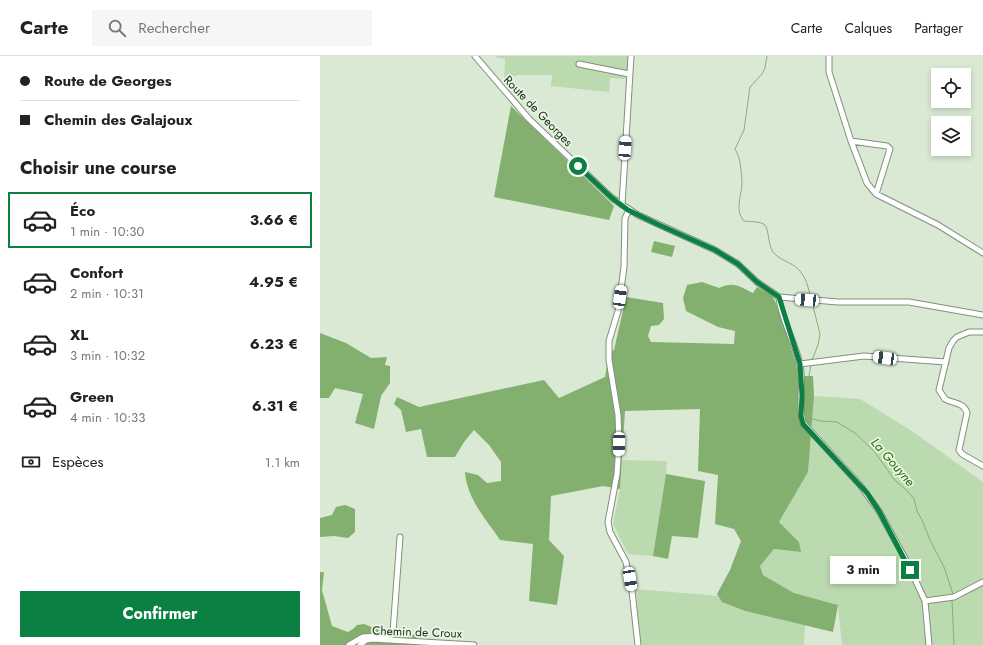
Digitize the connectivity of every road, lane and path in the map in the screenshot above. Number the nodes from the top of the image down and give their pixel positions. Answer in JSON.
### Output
{"nodes":[{"id":1,"x":475,"y":56,"type":"edge"},
{"id":2,"x":630,"y":56,"type":"edge"},
{"id":3,"x":829,"y":56,"type":"edge"},
{"id":4,"x":579,"y":64,"type":"dead end"},
{"id":5,"x":629,"y":74,"type":"junction"},
{"id":6,"x":851,"y":141,"type":"junction"},
{"id":7,"x":876,"y":194,"type":"junction"},
{"id":8,"x":622,"y":205,"type":"junction"},
{"id":9,"x":628,"y":210,"type":"junction"},
{"id":10,"x":983,"y":253,"type":"edge"},
{"id":11,"x":779,"y":297,"type":"junction"},
{"id":12,"x":983,"y":315,"type":"edge"},
{"id":13,"x":983,"y":332,"type":"edge"},
{"id":14,"x":946,"y":362,"type":"junction"},
{"id":15,"x":800,"y":364,"type":"junction"},
{"id":16,"x":983,"y":466,"type":"edge"},
{"id":17,"x":400,"y":537,"type":"dead end"},
{"id":18,"x":983,"y":582,"type":"edge"},
{"id":19,"x":925,"y":601,"type":"junction"},
{"id":20,"x":349,"y":645,"type":"edge"},
{"id":21,"x":360,"y":645,"type":"edge"},
{"id":22,"x":474,"y":645,"type":"edge"},
{"id":23,"x":638,"y":645,"type":"edge"},
{"id":24,"x":929,"y":645,"type":"edge"}],
"edges":[{"from":1,"to":8,"type":"street","name":"Route de Georges"},
{"from":2,"to":5,"type":"street"},
{"from":3,"to":6,"type":"street"},
{"from":4,"to":5,"type":"street"},
{"from":5,"to":8,"type":"street"},
{"from":6,"to":7,"type":"street"},
{"from":6,"to":7,"type":"street"},
{"from":7,"to":10,"type":"street"},
{"from":8,"to":9,"type":"street","name":"Route de Georges"},
{"from":9,"to":11,"type":"street","name":"Route de Georges"},
{"from":9,"to":23,"type":"street"},
{"from":11,"to":12,"type":"street","name":"Route de Georges"},
{"from":11,"to":15,"type":"street"},
{"from":13,"to":14,"type":"street"},
{"from":14,"to":15,"type":"street"},
{"from":14,"to":16,"type":"street"},
{"from":15,"to":19,"type":"street"},
{"from":17,"to":20,"type":"street"},
{"from":18,"to":19,"type":"street"},
{"from":19,"to":24,"type":"street"},
{"from":21,"to":22,"type":"street","name":"Chemin de Croux"}]}
